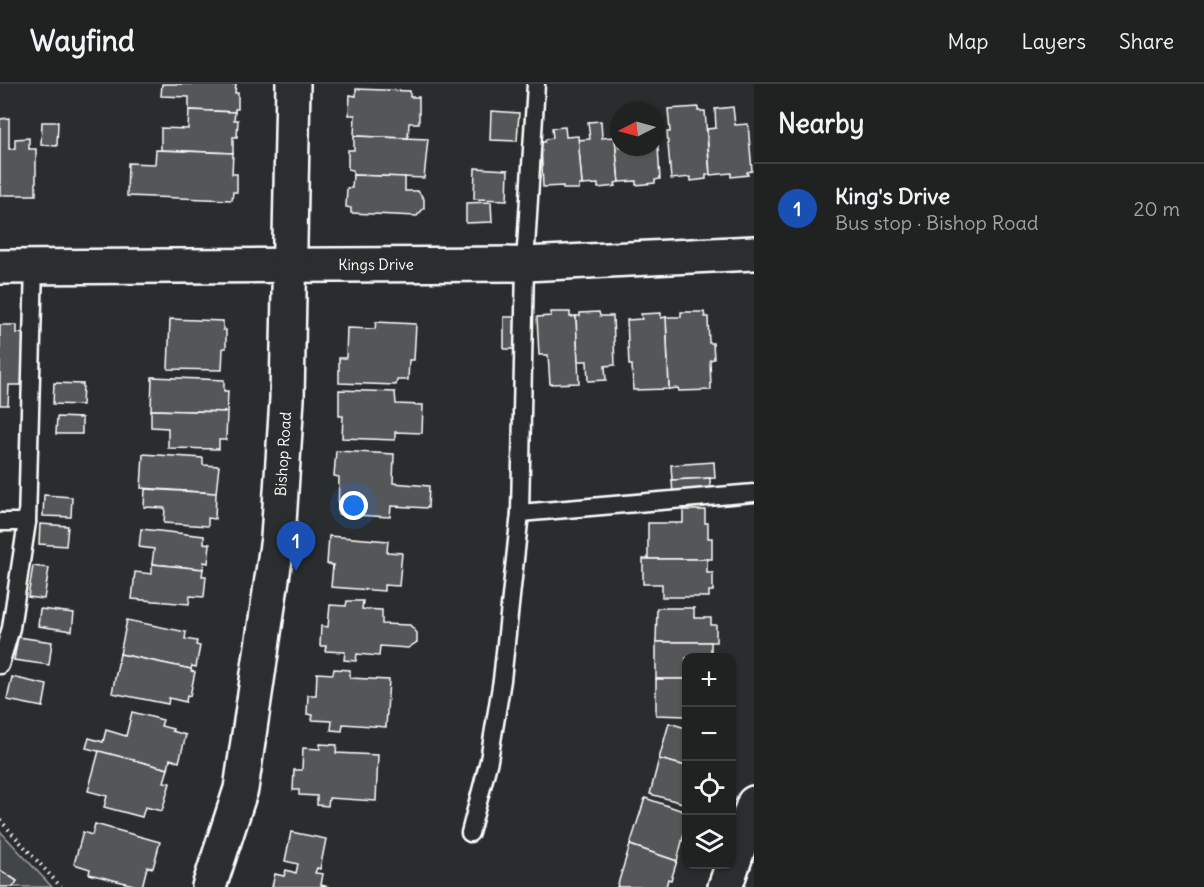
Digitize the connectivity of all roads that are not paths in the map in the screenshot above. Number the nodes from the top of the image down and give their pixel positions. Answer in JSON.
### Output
{"nodes":[{"id":1,"x":293,"y":84,"type":"edge"},
{"id":2,"x":536,"y":84,"type":"edge"},
{"id":3,"x":754,"y":253,"type":"edge"},
{"id":4,"x":525,"y":264,"type":"junction"},
{"id":5,"x":290,"y":265,"type":"junction"},
{"id":6,"x":34,"y":266,"type":"junction"},
{"id":7,"x":0,"y":267,"type":"edge"},
{"id":8,"x":754,"y":493,"type":"edge"},
{"id":9,"x":520,"y":513,"type":"junction"},
{"id":10,"x":0,"y":522,"type":"edge"},
{"id":11,"x":27,"y":522,"type":"junction"},
{"id":12,"x":0,"y":665,"type":"edge"},
{"id":13,"x":754,"y":803,"type":"edge"},
{"id":14,"x":470,"y":833,"type":"dead end"},
{"id":15,"x":209,"y":887,"type":"edge"},
{"id":16,"x":725,"y":887,"type":"edge"}],
"edges":[{"from":1,"to":5,"type":"street","name":"Bishop Road"},
{"from":2,"to":4,"type":"lane"},
{"from":3,"to":4,"type":"street","name":"Kings Drive"},
{"from":4,"to":5,"type":"street","name":"Kings Drive"},
{"from":4,"to":9,"type":"lane"},
{"from":5,"to":6,"type":"street","name":"Kings Drive"},
{"from":5,"to":15,"type":"street","name":"Bishop Road"},
{"from":6,"to":7,"type":"street","name":"Kings Drive"},
{"from":6,"to":11,"type":"lane"},
{"from":8,"to":9,"type":"lane"},
{"from":9,"to":14,"type":"lane"},
{"from":10,"to":11,"type":"lane"},
{"from":11,"to":12,"type":"lane"},
{"from":13,"to":16,"type":"street"}]}
